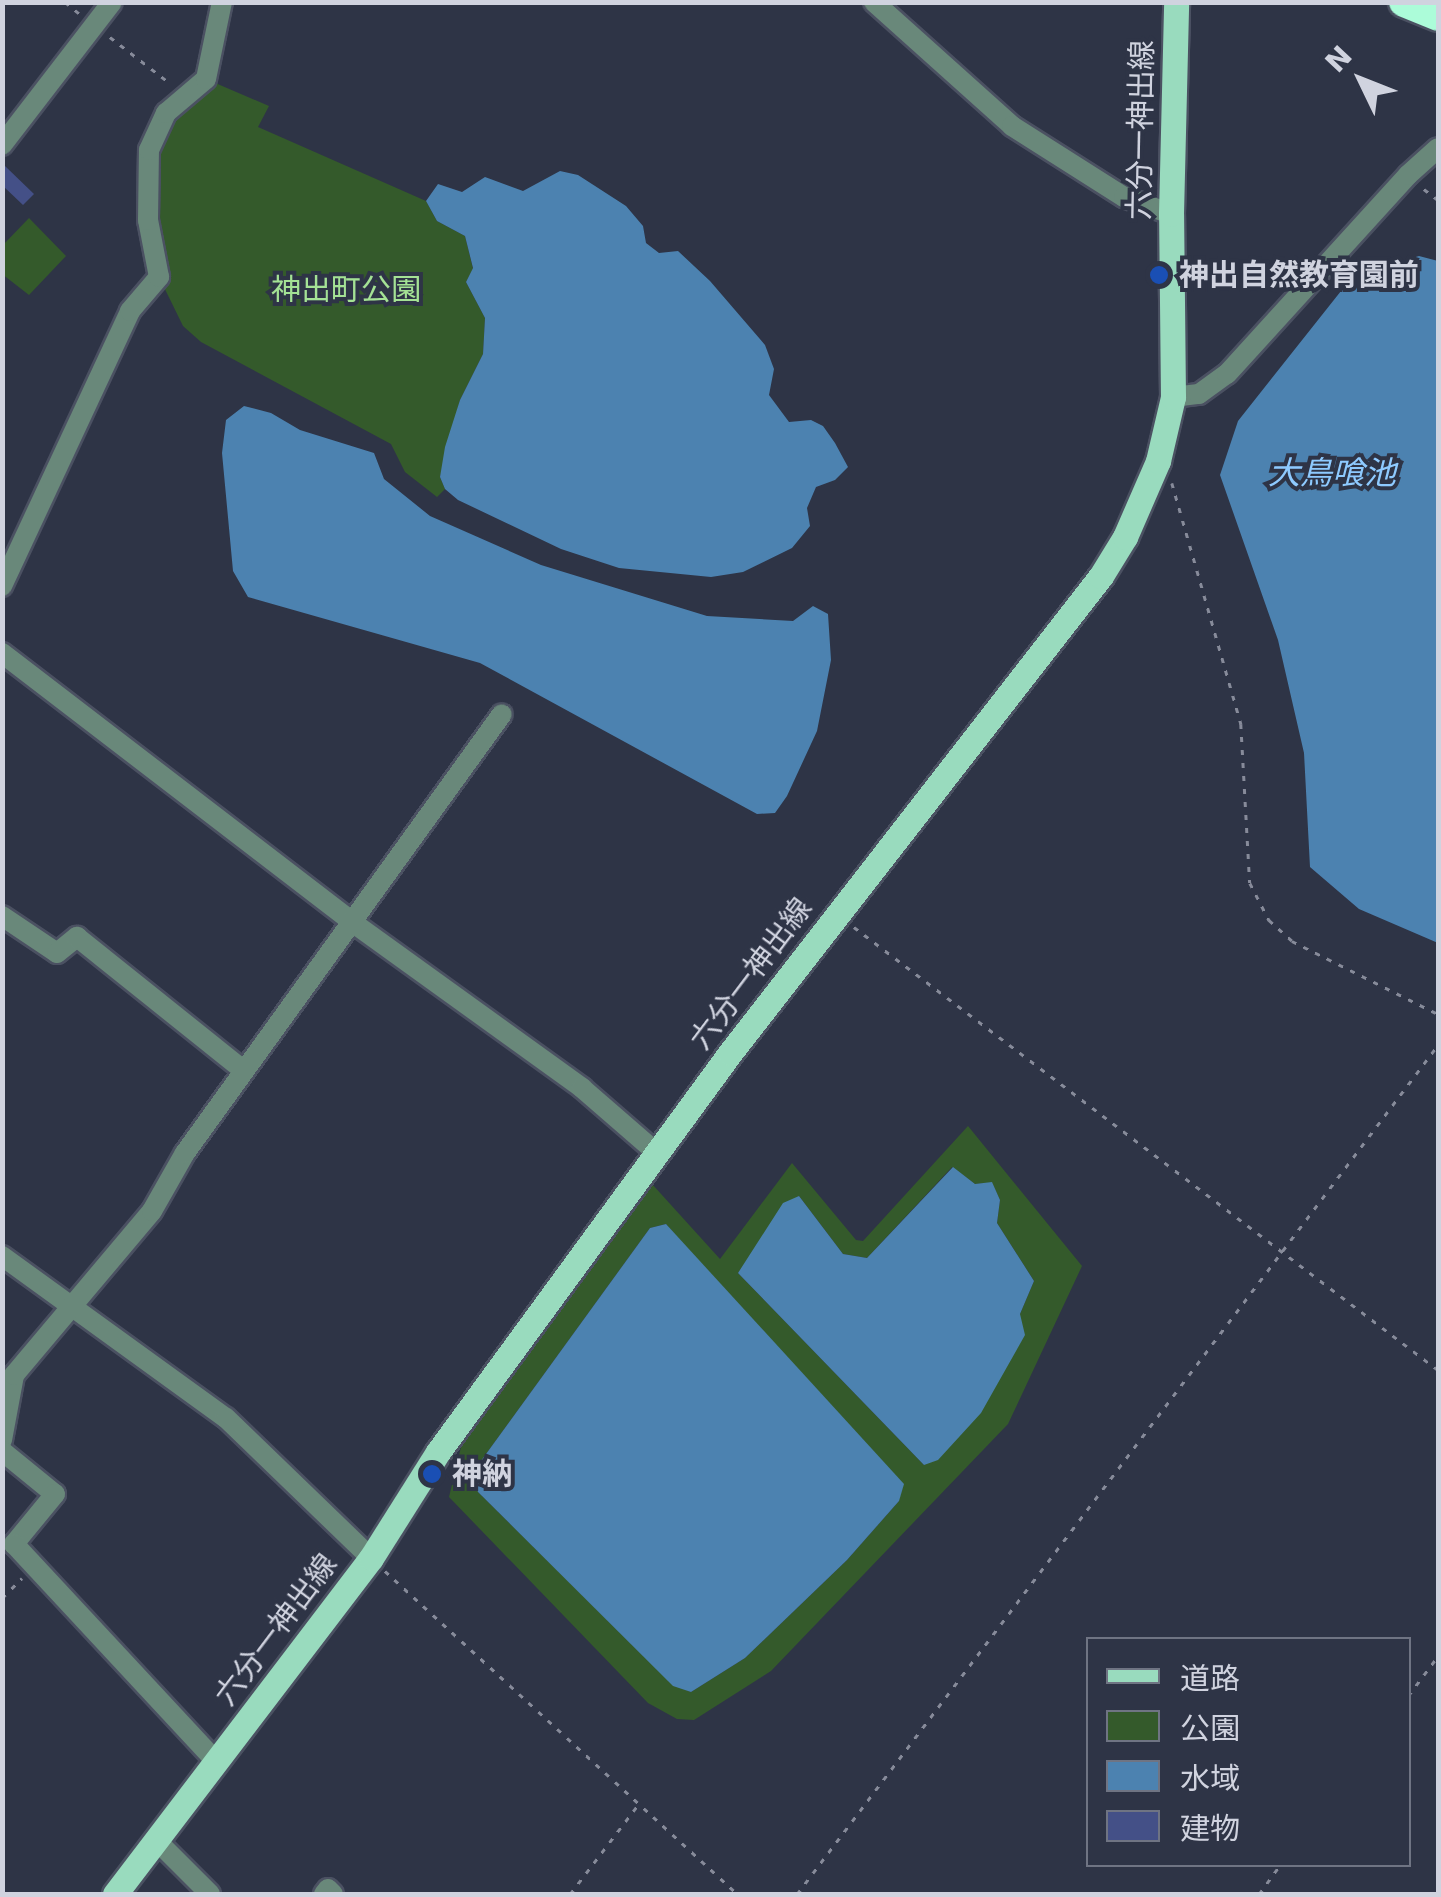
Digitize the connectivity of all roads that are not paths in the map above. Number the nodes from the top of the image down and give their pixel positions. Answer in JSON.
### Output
{"nodes":[{"id":1,"x":112,"y":2,"type":"edge"},
{"id":2,"x":222,"y":2,"type":"edge"},
{"id":3,"x":874,"y":2,"type":"edge"},
{"id":4,"x":1176,"y":2,"type":"edge"},
{"id":5,"x":1404,"y":2,"type":"edge"},
{"id":6,"x":1438,"y":16,"type":"edge"},
{"id":7,"x":2,"y":145,"type":"edge"},
{"id":8,"x":1438,"y":148,"type":"edge"},
{"id":9,"x":1171,"y":214,"type":"junction"},
{"id":10,"x":1173,"y":397,"type":"junction"},
{"id":11,"x":2,"y":586,"type":"edge"},
{"id":12,"x":2,"y":653,"type":"edge"},
{"id":13,"x":502,"y":714,"type":"dead end"},
{"id":14,"x":2,"y":916,"type":"edge"},
{"id":15,"x":352,"y":922,"type":"junction"},
{"id":16,"x":244,"y":1071,"type":"junction"},
{"id":17,"x":658,"y":1154,"type":"junction"},
{"id":18,"x":2,"y":1256,"type":"edge"},
{"id":19,"x":74,"y":1304,"type":"junction"},
{"id":20,"x":2,"y":1440,"type":"edge"},
{"id":21,"x":2,"y":1451,"type":"edge"},
{"id":22,"x":371,"y":1558,"type":"junction"},
{"id":23,"x":216,"y":1761,"type":"junction"},
{"id":24,"x":157,"y":1840,"type":"junction"},
{"id":25,"x":116,"y":1894,"type":"edge"},
{"id":26,"x":210,"y":1894,"type":"edge"},
{"id":27,"x":324,"y":1894,"type":"edge"},
{"id":28,"x":333,"y":1894,"type":"edge"}],
"edges":[{"from":1,"to":7,"type":"street"},
{"from":2,"to":11,"type":"street"},
{"from":3,"to":9,"type":"street"},
{"from":4,"to":9,"type":"main road","name":"六分一神出線"},
{"from":5,"to":6,"type":"highway"},
{"from":8,"to":10,"type":"street"},
{"from":9,"to":10,"type":"main road","name":"六分一神出線"},
{"from":10,"to":17,"type":"main road","name":"六分一神出線"},
{"from":12,"to":15,"type":"street"},
{"from":13,"to":15,"type":"street"},
{"from":14,"to":16,"type":"street"},
{"from":15,"to":16,"type":"street"},
{"from":15,"to":17,"type":"street"},
{"from":16,"to":19,"type":"street"},
{"from":17,"to":22,"type":"main road","name":"六分一神出線"},
{"from":18,"to":19,"type":"street"},
{"from":19,"to":20,"type":"street"},
{"from":19,"to":22,"type":"street"},
{"from":21,"to":23,"type":"street"},
{"from":22,"to":23,"type":"main road","name":"六分一神出線"},
{"from":23,"to":24,"type":"main road","name":"六分一神出線"},
{"from":24,"to":25,"type":"main road","name":"六分一神出線"},
{"from":24,"to":26,"type":"street"},
{"from":27,"to":28,"type":"street"}]}
